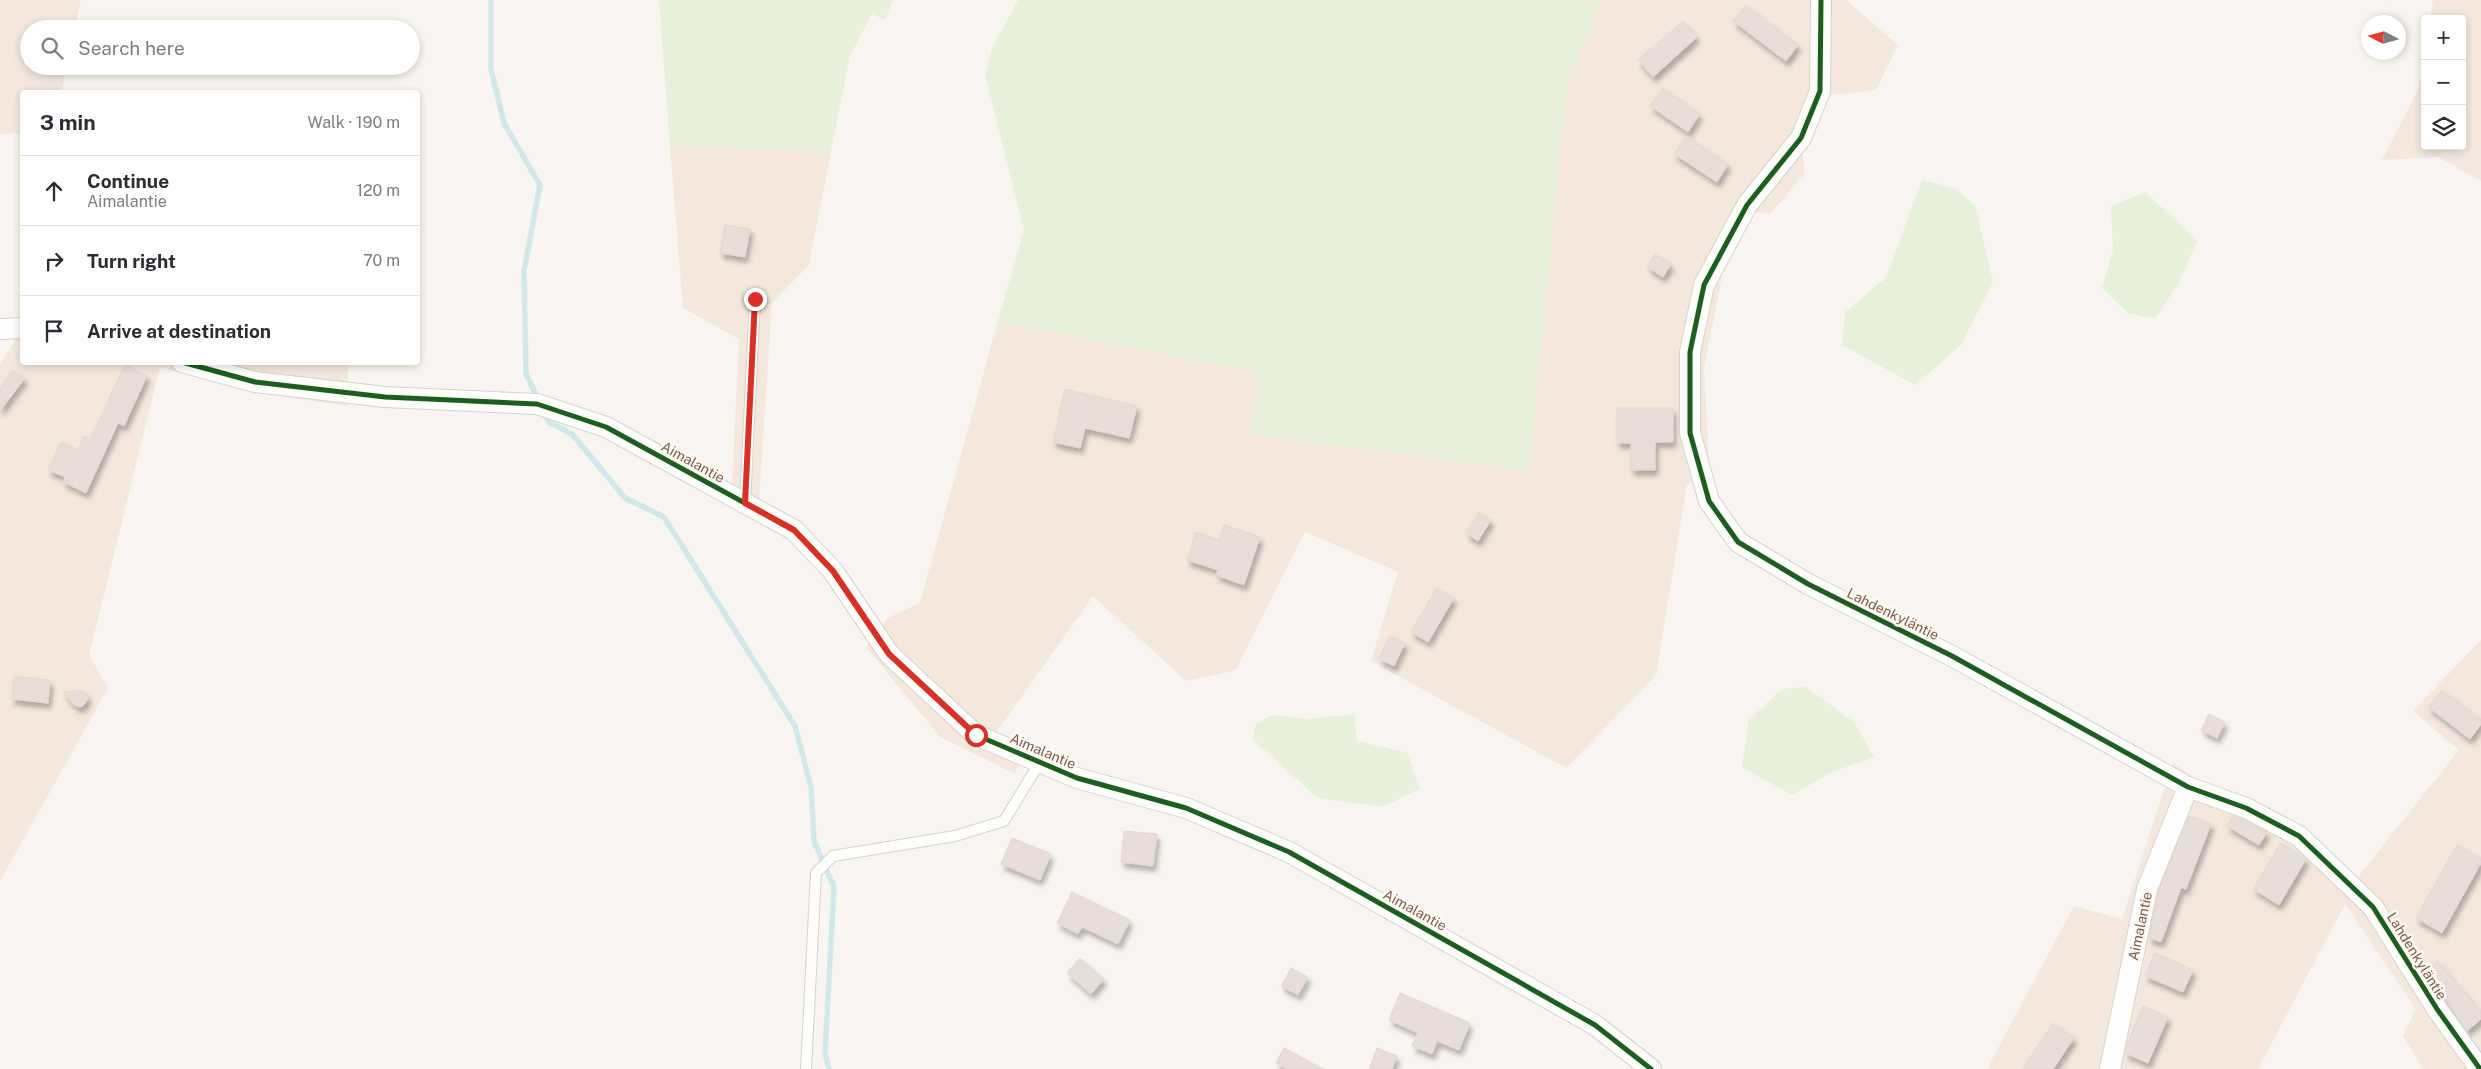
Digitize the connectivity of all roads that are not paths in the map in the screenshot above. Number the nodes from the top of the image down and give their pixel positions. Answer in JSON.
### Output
{"nodes":[{"id":1,"x":1821,"y":0,"type":"edge"},
{"id":2,"x":755,"y":299,"type":"dead end"},
{"id":3,"x":20,"y":328,"type":"edge"},
{"id":4,"x":0,"y":329,"type":"edge"},
{"id":5,"x":193,"y":365,"type":"edge"},
{"id":6,"x":745,"y":503,"type":"junction"},
{"id":7,"x":1040,"y":762,"type":"junction"},
{"id":8,"x":2188,"y":787,"type":"junction"},
{"id":9,"x":806,"y":1069,"type":"edge"},
{"id":10,"x":1651,"y":1069,"type":"edge"},
{"id":11,"x":2110,"y":1069,"type":"edge"},
{"id":12,"x":2480,"y":1069,"type":"edge"}],
"edges":[{"from":1,"to":8,"type":"street","name":"Lahdenkyläntie"},
{"from":2,"to":6,"type":"lane"},
{"from":3,"to":4,"type":"street"},
{"from":5,"to":6,"type":"street","name":"Aimalantie"},
{"from":6,"to":7,"type":"street","name":"Aimalantie"},
{"from":7,"to":9,"type":"lane"},
{"from":7,"to":10,"type":"street","name":"Aimalantie"},
{"from":8,"to":11,"type":"street","name":"Aimalantie"},
{"from":8,"to":12,"type":"street","name":"Lahdenkyläntie"}]}
